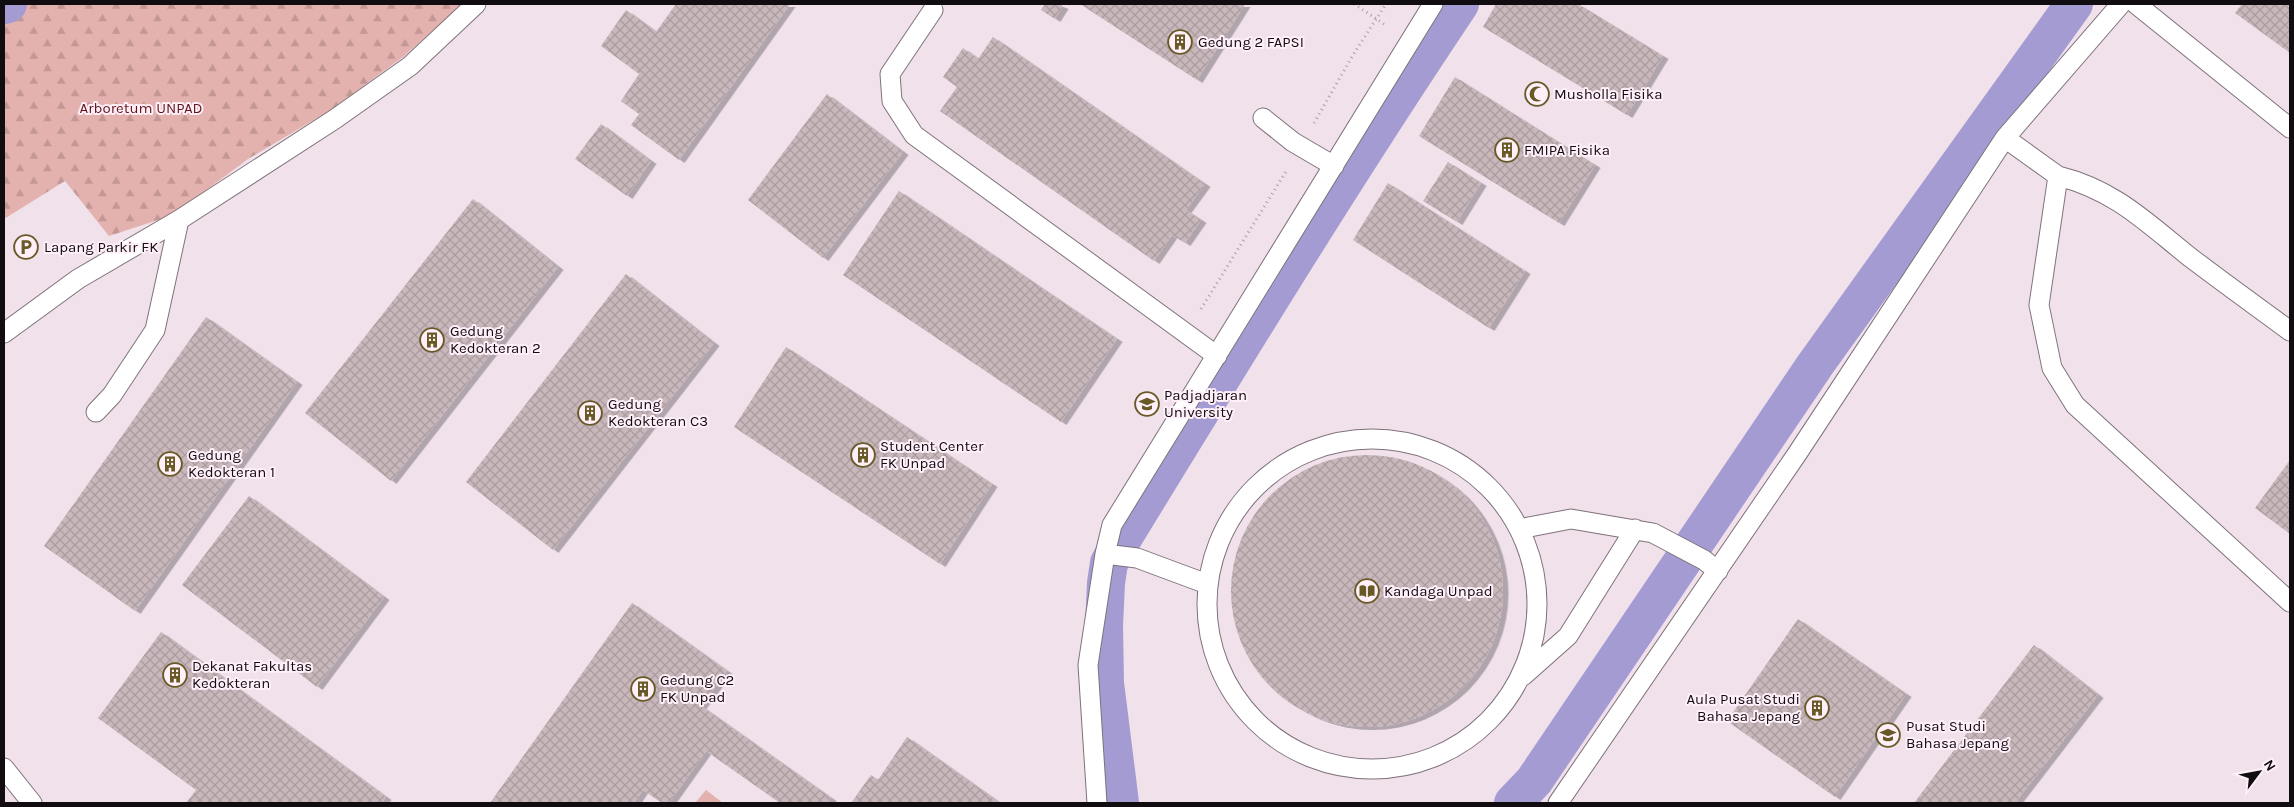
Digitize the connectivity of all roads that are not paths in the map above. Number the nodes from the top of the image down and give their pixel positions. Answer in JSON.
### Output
{"nodes":[{"id":1,"x":476,"y":4,"type":"edge"},
{"id":2,"x":1433,"y":4,"type":"edge"},
{"id":3,"x":2121,"y":4,"type":"edge"},
{"id":4,"x":2136,"y":4,"type":"edge"},
{"id":5,"x":933,"y":10,"type":"dead end"},
{"id":6,"x":1263,"y":118,"type":"dead end"},
{"id":7,"x":2290,"y":128,"type":"edge"},
{"id":8,"x":2005,"y":138,"type":"junction"},
{"id":9,"x":1334,"y":166,"type":"junction"},
{"id":10,"x":2058,"y":176,"type":"junction"},
{"id":11,"x":178,"y":220,"type":"junction"},
{"id":12,"x":2290,"y":331,"type":"edge"},
{"id":13,"x":4,"y":333,"type":"edge"},
{"id":14,"x":1218,"y":356,"type":"junction"},
{"id":15,"x":96,"y":412,"type":"dead end"},
{"id":16,"x":1519,"y":529,"type":"junction"},
{"id":17,"x":1644,"y":531,"type":"junction"},
{"id":18,"x":1105,"y":554,"type":"junction"},
{"id":19,"x":1711,"y":565,"type":"junction"},
{"id":20,"x":1207,"y":584,"type":"junction"},
{"id":21,"x":2290,"y":602,"type":"edge"},
{"id":22,"x":1522,"y":677,"type":"junction"},
{"id":23,"x":4,"y":768,"type":"edge"},
{"id":24,"x":32,"y":803,"type":"edge"},
{"id":25,"x":1097,"y":803,"type":"edge"},
{"id":26,"x":1558,"y":803,"type":"edge"}],
"edges":[{"from":1,"to":11,"type":"lane"},
{"from":2,"to":9,"type":"lane"},
{"from":3,"to":8,"type":"lane"},
{"from":4,"to":7,"type":"lane"},
{"from":5,"to":14,"type":"lane"},
{"from":6,"to":9,"type":"lane"},
{"from":8,"to":10,"type":"lane"},
{"from":8,"to":19,"type":"lane"},
{"from":9,"to":14,"type":"lane"},
{"from":10,"to":12,"type":"lane"},
{"from":10,"to":21,"type":"lane"},
{"from":11,"to":13,"type":"lane"},
{"from":11,"to":15,"type":"lane"},
{"from":14,"to":18,"type":"lane"},
{"from":16,"to":17,"type":"lane"},
{"from":16,"to":20,"type":"lane"},
{"from":16,"to":22,"type":"lane"},
{"from":17,"to":19,"type":"lane"},
{"from":17,"to":22,"type":"lane"},
{"from":18,"to":20,"type":"lane"},
{"from":18,"to":25,"type":"lane"},
{"from":19,"to":26,"type":"lane"},
{"from":20,"to":22,"type":"lane"},
{"from":23,"to":24,"type":"lane"}]}
